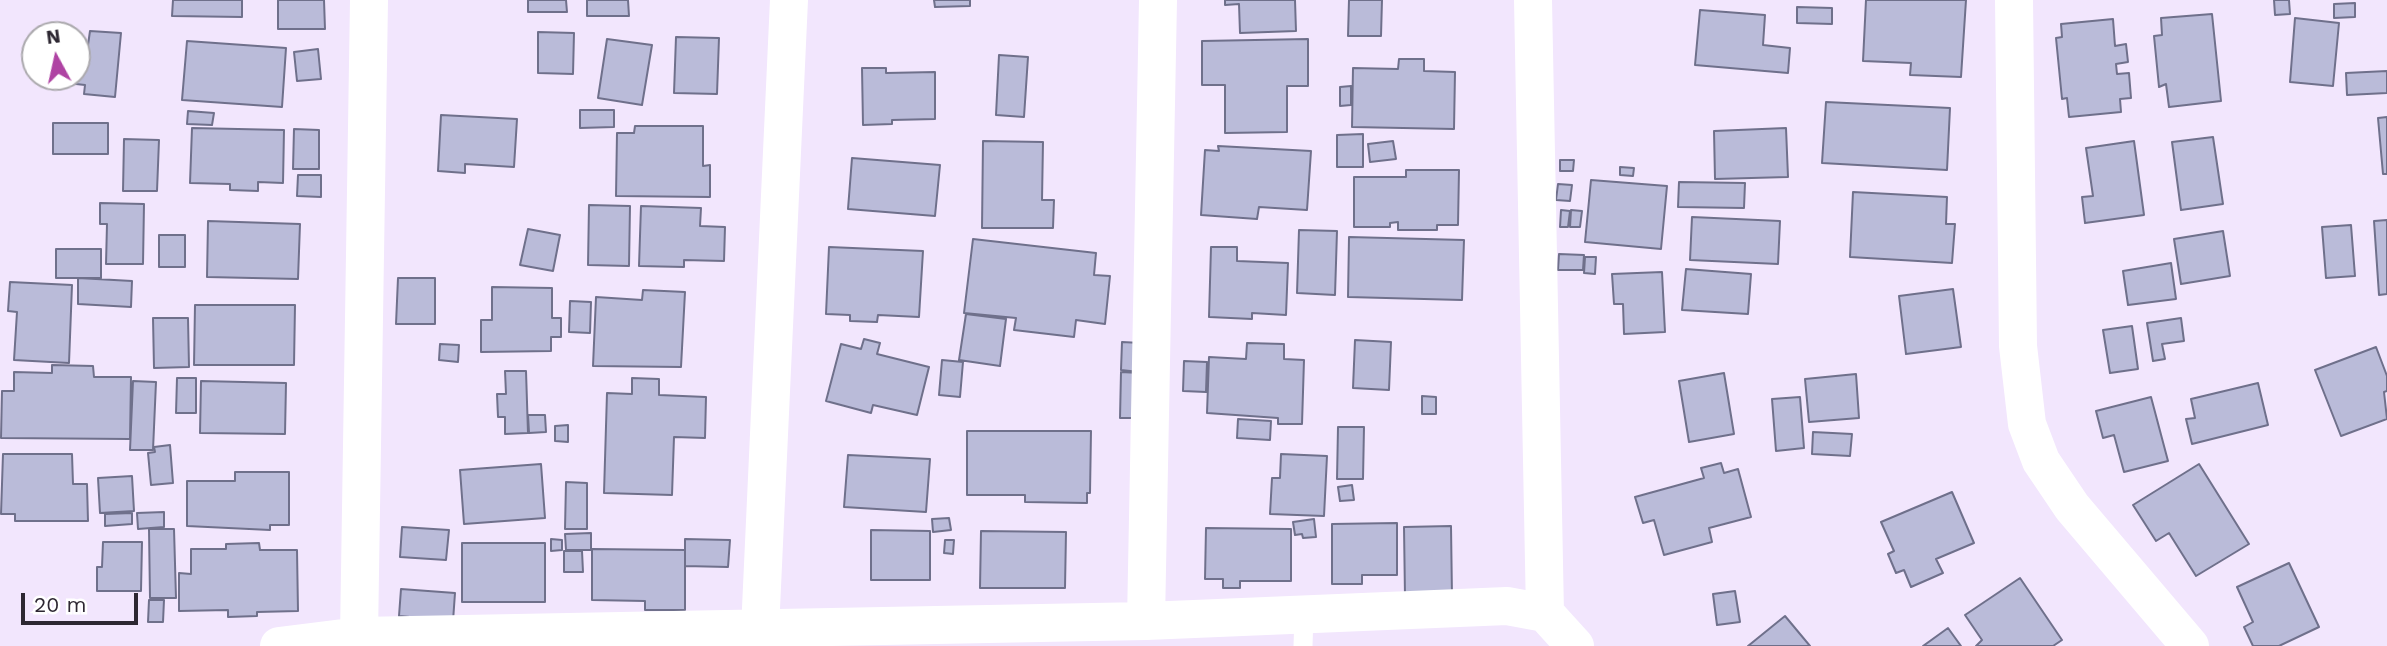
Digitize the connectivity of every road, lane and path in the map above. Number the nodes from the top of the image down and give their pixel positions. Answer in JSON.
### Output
{"nodes":[{"id":1,"x":369,"y":0,"type":"edge"},
{"id":2,"x":789,"y":0,"type":"edge"},
{"id":3,"x":1158,"y":0,"type":"edge"},
{"id":4,"x":1533,"y":0,"type":"edge"},
{"id":5,"x":2014,"y":0,"type":"edge"},
{"id":6,"x":1545,"y":613,"type":"junction"},
{"id":7,"x":1146,"y":621,"type":"junction"},
{"id":8,"x":760,"y":630,"type":"junction"},
{"id":9,"x":1304,"y":631,"type":"edge"},
{"id":10,"x":359,"y":636,"type":"junction"},
{"id":11,"x":279,"y":646,"type":"edge"},
{"id":12,"x":1575,"y":646,"type":"edge"},
{"id":13,"x":2190,"y":646,"type":"edge"}],
"edges":[{"from":1,"to":10,"type":"street"},
{"from":2,"to":8,"type":"street"},
{"from":3,"to":7,"type":"street"},
{"from":4,"to":6,"type":"street"},
{"from":5,"to":13,"type":"street"},
{"from":6,"to":9,"type":"street"},
{"from":6,"to":12,"type":"street"},
{"from":7,"to":8,"type":"street"},
{"from":7,"to":9,"type":"street"},
{"from":8,"to":10,"type":"street"},
{"from":10,"to":11,"type":"street"}]}
